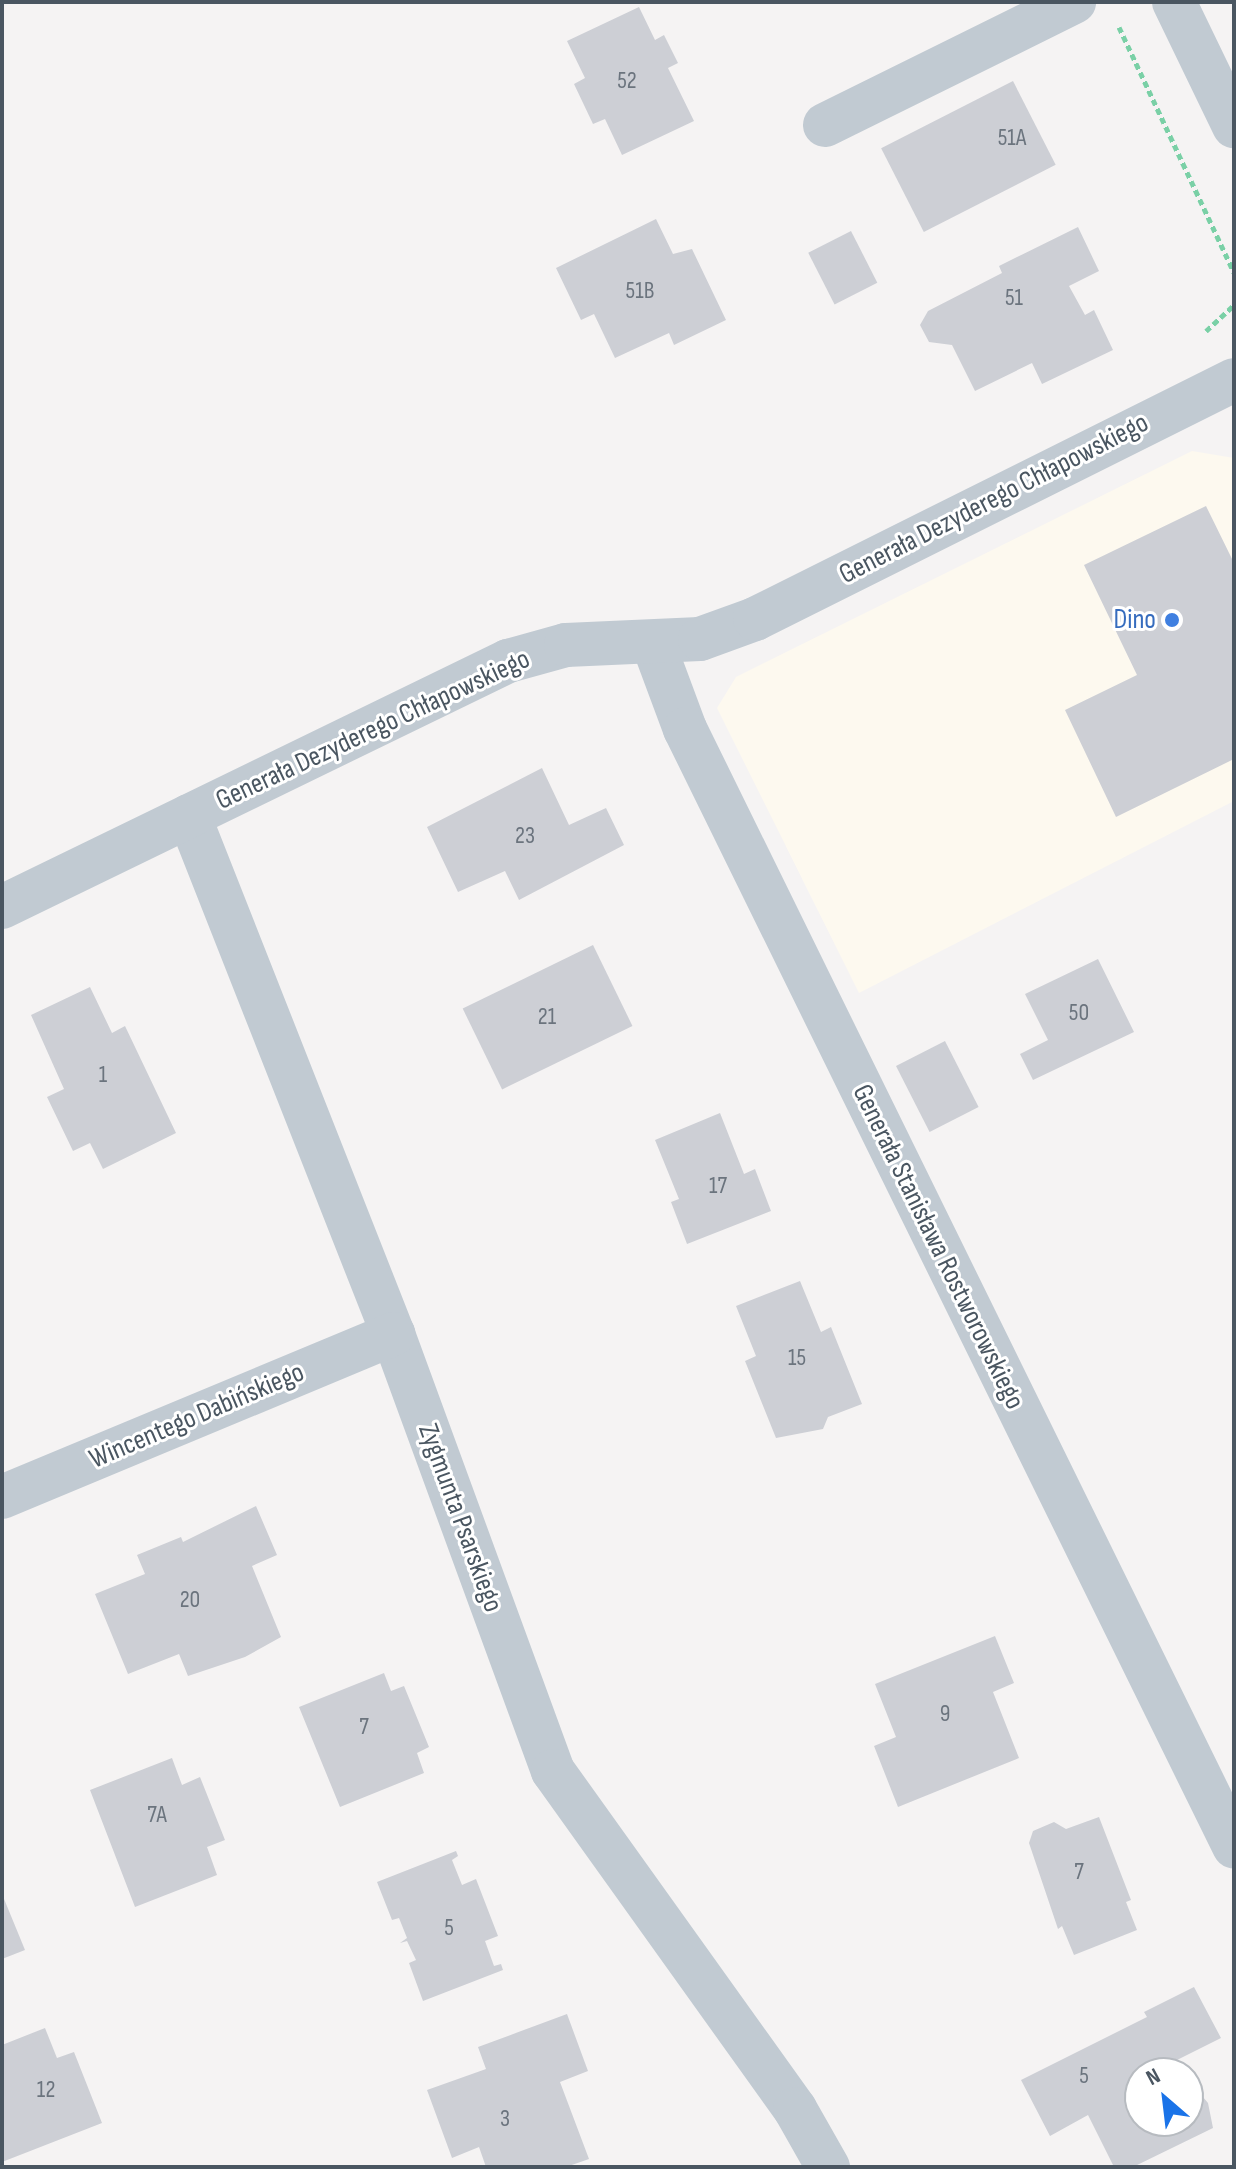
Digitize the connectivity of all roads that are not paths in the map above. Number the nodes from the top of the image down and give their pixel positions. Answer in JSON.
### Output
{"nodes":[{"id":1,"x":1174,"y":2,"type":"edge"},
{"id":2,"x":1094,"y":9,"type":"edge"},
{"id":3,"x":825,"y":125,"type":"dead end"},
{"id":4,"x":1234,"y":126,"type":"edge"},
{"id":5,"x":1234,"y":380,"type":"edge"},
{"id":6,"x":653,"y":643,"type":"junction"},
{"id":7,"x":189,"y":816,"type":"junction"},
{"id":8,"x":2,"y":907,"type":"edge"},
{"id":9,"x":393,"y":1334,"type":"junction"},
{"id":10,"x":2,"y":1497,"type":"edge"},
{"id":11,"x":1234,"y":1846,"type":"edge"},
{"id":12,"x":828,"y":2167,"type":"edge"}],
"edges":[{"from":1,"to":4,"type":"street"},
{"from":2,"to":3,"type":"street"},
{"from":5,"to":6,"type":"street","name":"Generała Dezyderego Chłapowskiego"},
{"from":6,"to":7,"type":"street","name":"Generała Dezyderego Chłapowskiego"},
{"from":6,"to":11,"type":"street","name":"Generała Stanisława Rostworowskiego"},
{"from":7,"to":8,"type":"street","name":"Generała Dezyderego Chłapowskiego"},
{"from":7,"to":9,"type":"street","name":"Zygmunta Psarskiego"},
{"from":9,"to":10,"type":"street","name":"Wincentego Dabińskiego"},
{"from":9,"to":12,"type":"street","name":"Zygmunta Psarskiego"}]}
